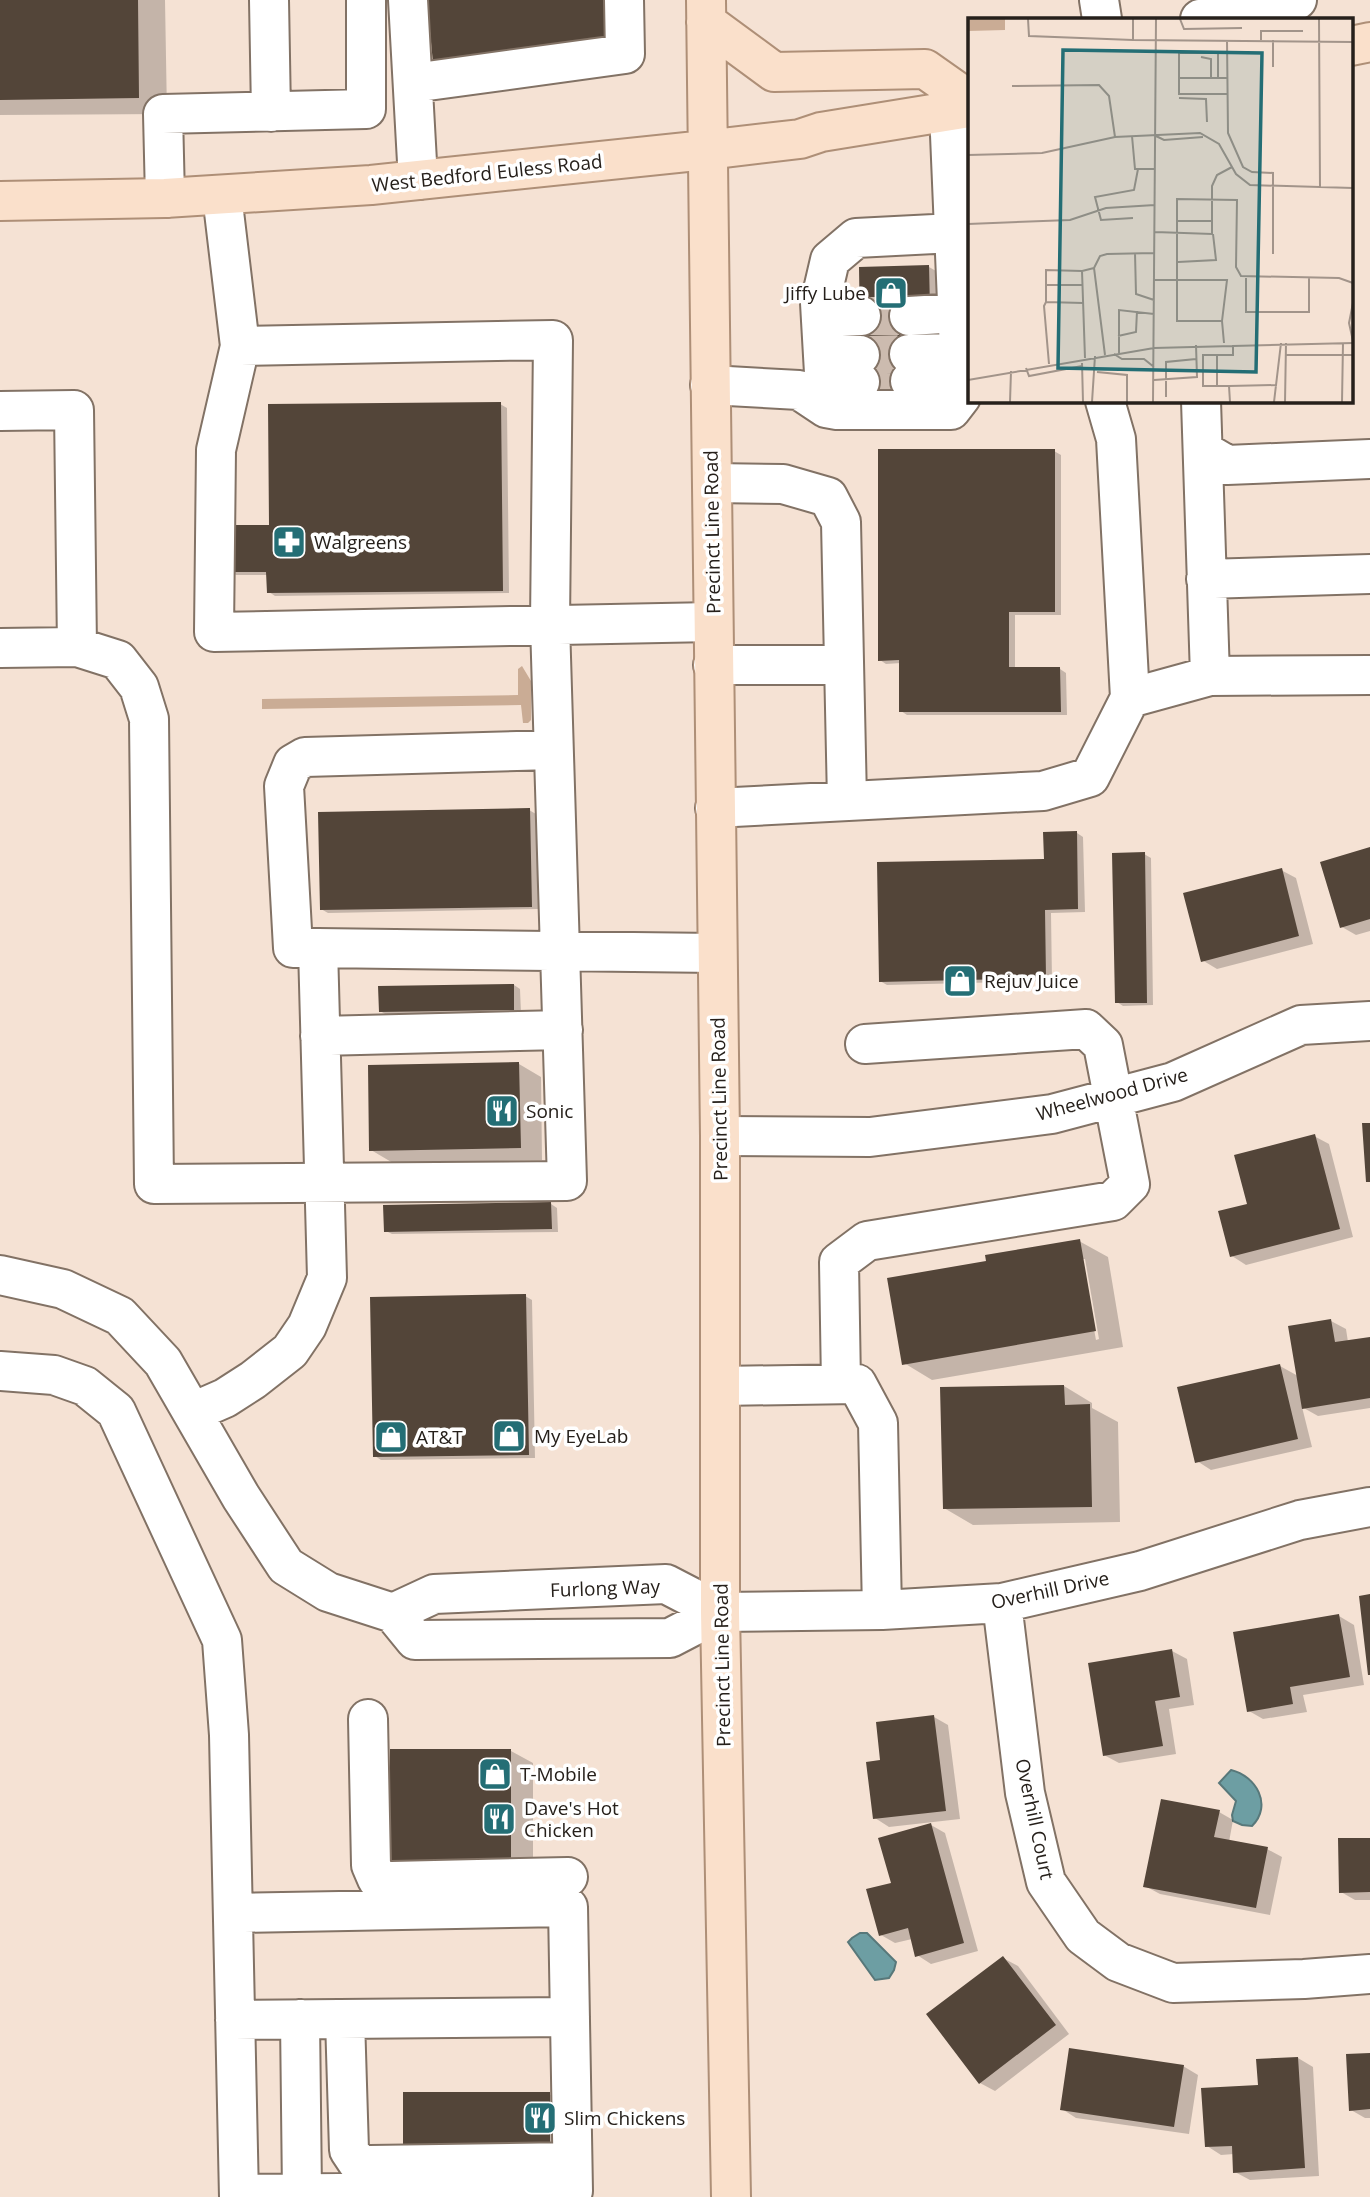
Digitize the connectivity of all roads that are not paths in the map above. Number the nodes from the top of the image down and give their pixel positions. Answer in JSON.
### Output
{"nodes":[{"id":1,"x":269,"y":0,"type":"edge"},
{"id":2,"x":366,"y":0,"type":"edge"},
{"id":3,"x":408,"y":0,"type":"edge"},
{"id":4,"x":624,"y":0,"type":"edge"},
{"id":5,"x":1099,"y":0,"type":"edge"},
{"id":6,"x":1196,"y":0,"type":"edge"},
{"id":7,"x":1297,"y":0,"type":"edge"},
{"id":8,"x":706,"y":11,"type":"edge"},
{"id":9,"x":1102,"y":18,"type":"edge"},
{"id":10,"x":1200,"y":18,"type":"edge"},
{"id":11,"x":1205,"y":18,"type":"edge"},
{"id":12,"x":1370,"y":42,"type":"edge"},
{"id":13,"x":1352,"y":46,"type":"edge"},
{"id":14,"x":413,"y":83,"type":"junction"},
{"id":15,"x":963,"y":106,"type":"edge"},
{"id":16,"x":271,"y":112,"type":"junction"},
{"id":17,"x":706,"y":150,"type":"junction"},
{"id":18,"x":418,"y":180,"type":"junction"},
{"id":19,"x":222,"y":195,"type":"junction"},
{"id":20,"x":165,"y":198,"type":"junction"},
{"id":21,"x":0,"y":201,"type":"edge"},
{"id":22,"x":954,"y":233,"type":"junction"},
{"id":23,"x":959,"y":345,"type":"junction"},
{"id":24,"x":240,"y":346,"type":"junction"},
{"id":25,"x":840,"y":355,"type":"junction"},
{"id":26,"x":709,"y":385,"type":"junction"},
{"id":27,"x":1105,"y":402,"type":"edge"},
{"id":28,"x":1201,"y":402,"type":"edge"},
{"id":29,"x":0,"y":411,"type":"edge"},
{"id":30,"x":1203,"y":451,"type":"junction"},
{"id":31,"x":1370,"y":459,"type":"edge"},
{"id":32,"x":712,"y":483,"type":"junction"},
{"id":33,"x":1370,"y":574,"type":"edge"},
{"id":34,"x":1206,"y":579,"type":"junction"},
{"id":35,"x":713,"y":622,"type":"junction"},
{"id":36,"x":551,"y":624,"type":"junction"},
{"id":37,"x":77,"y":647,"type":"junction"},
{"id":38,"x":0,"y":648,"type":"edge"},
{"id":39,"x":713,"y":665,"type":"junction"},
{"id":40,"x":844,"y":665,"type":"junction"},
{"id":41,"x":1370,"y":675,"type":"edge"},
{"id":42,"x":1210,"y":676,"type":"junction"},
{"id":43,"x":1130,"y":698,"type":"junction"},
{"id":44,"x":553,"y":750,"type":"junction"},
{"id":45,"x":847,"y":802,"type":"junction"},
{"id":46,"x":715,"y":808,"type":"junction"},
{"id":47,"x":318,"y":948,"type":"junction"},
{"id":48,"x":560,"y":951,"type":"junction"},
{"id":49,"x":718,"y":953,"type":"junction"},
{"id":50,"x":1370,"y":1021,"type":"edge"},
{"id":51,"x":563,"y":1030,"type":"junction"},
{"id":52,"x":320,"y":1036,"type":"junction"},
{"id":53,"x":865,"y":1044,"type":"dead end"},
{"id":54,"x":1112,"y":1098,"type":"junction"},
{"id":55,"x":720,"y":1136,"type":"junction"},
{"id":56,"x":324,"y":1184,"type":"junction"},
{"id":57,"x":0,"y":1275,"type":"edge"},
{"id":58,"x":0,"y":1371,"type":"edge"},
{"id":59,"x":841,"y":1384,"type":"junction"},
{"id":60,"x":720,"y":1386,"type":"junction"},
{"id":61,"x":192,"y":1412,"type":"junction"},
{"id":62,"x":1370,"y":1507,"type":"edge"},
{"id":63,"x":1002,"y":1603,"type":"junction"},
{"id":64,"x":882,"y":1610,"type":"junction"},
{"id":65,"x":720,"y":1612,"type":"junction"},
{"id":66,"x":393,"y":1613,"type":"junction"},
{"id":67,"x":368,"y":1719,"type":"dead end"},
{"id":68,"x":568,"y":1877,"type":"dead end"},
{"id":69,"x":233,"y":1913,"type":"junction"},
{"id":70,"x":1370,"y":1974,"type":"edge"},
{"id":71,"x":570,"y":2017,"type":"junction"},
{"id":72,"x":300,"y":2019,"type":"junction"},
{"id":73,"x":345,"y":2019,"type":"junction"},
{"id":74,"x":235,"y":2020,"type":"junction"},
{"id":75,"x":572,"y":2162,"type":"junction"},
{"id":76,"x":302,"y":2193,"type":"junction"},
{"id":77,"x":239,"y":2195,"type":"edge"},
{"id":78,"x":731,"y":2197,"type":"edge"}],
"edges":[{"from":1,"to":16,"type":"street"},
{"from":2,"to":16,"type":"street"},
{"from":3,"to":14,"type":"street"},
{"from":4,"to":14,"type":"street"},
{"from":5,"to":9,"type":"street"},
{"from":6,"to":10,"type":"street"},
{"from":7,"to":11,"type":"street"},
{"from":8,"to":15,"type":"main road"},
{"from":8,"to":17,"type":"main road","name":"Precinct Line Road"},
{"from":12,"to":13,"type":"main road"},
{"from":14,"to":18,"type":"street"},
{"from":15,"to":17,"type":"main road","name":"West Bedford Euless Road"},
{"from":15,"to":22,"type":"street"},
{"from":16,"to":20,"type":"street"},
{"from":17,"to":18,"type":"main road","name":"West Bedford Euless Road"},
{"from":17,"to":26,"type":"main road","name":"Precinct Line Road"},
{"from":18,"to":19,"type":"main road","name":"West Bedford Euless Road"},
{"from":19,"to":20,"type":"main road","name":"West Bedford Euless Road"},
{"from":19,"to":24,"type":"street"},
{"from":20,"to":21,"type":"main road","name":"West Bedford Euless Road"},
{"from":22,"to":23,"type":"street"},
{"from":22,"to":25,"type":"street"},
{"from":23,"to":23,"type":"street"},
{"from":23,"to":25,"type":"street"},
{"from":24,"to":36,"type":"street"},
{"from":24,"to":36,"type":"street"},
{"from":25,"to":26,"type":"street"},
{"from":26,"to":32,"type":"main road","name":"Precinct Line Road"},
{"from":27,"to":43,"type":"street"},
{"from":28,"to":30,"type":"street"},
{"from":29,"to":37,"type":"street"},
{"from":30,"to":31,"type":"street"},
{"from":30,"to":34,"type":"street"},
{"from":32,"to":35,"type":"main road","name":"Precinct Line Road"},
{"from":32,"to":40,"type":"street"},
{"from":33,"to":34,"type":"street"},
{"from":34,"to":42,"type":"street"},
{"from":35,"to":36,"type":"street"},
{"from":35,"to":39,"type":"main road","name":"Precinct Line Road"},
{"from":36,"to":44,"type":"street"},
{"from":37,"to":38,"type":"street"},
{"from":37,"to":56,"type":"street"},
{"from":39,"to":40,"type":"street"},
{"from":39,"to":46,"type":"main road","name":"Precinct Line Road"},
{"from":40,"to":45,"type":"street"},
{"from":41,"to":42,"type":"street"},
{"from":42,"to":43,"type":"street"},
{"from":43,"to":45,"type":"street"},
{"from":44,"to":47,"type":"street"},
{"from":44,"to":48,"type":"street"},
{"from":45,"to":46,"type":"street"},
{"from":46,"to":49,"type":"main road","name":"Precinct Line Road"},
{"from":47,"to":48,"type":"street"},
{"from":47,"to":52,"type":"street"},
{"from":48,"to":49,"type":"street"},
{"from":48,"to":51,"type":"street"},
{"from":49,"to":55,"type":"main road","name":"Precinct Line Road"},
{"from":50,"to":54,"type":"street","name":"Wheelwood Drive"},
{"from":51,"to":52,"type":"street"},
{"from":51,"to":56,"type":"street"},
{"from":52,"to":56,"type":"street"},
{"from":53,"to":54,"type":"street"},
{"from":54,"to":55,"type":"street","name":"Wheelwood Drive"},
{"from":54,"to":59,"type":"street"},
{"from":55,"to":60,"type":"main road","name":"Precinct Line Road"},
{"from":56,"to":61,"type":"street"},
{"from":57,"to":61,"type":"street"},
{"from":58,"to":69,"type":"street"},
{"from":59,"to":60,"type":"street"},
{"from":59,"to":64,"type":"street"},
{"from":60,"to":65,"type":"main road","name":"Precinct Line Road"},
{"from":61,"to":66,"type":"street"},
{"from":62,"to":63,"type":"street","name":"Overhill Drive"},
{"from":63,"to":64,"type":"street","name":"Overhill Drive"},
{"from":63,"to":70,"type":"street","name":"Overhill Court"},
{"from":64,"to":65,"type":"street","name":"Overhill Drive"},
{"from":65,"to":66,"type":"street","name":"Furlong Way"},
{"from":65,"to":66,"type":"street"},
{"from":65,"to":78,"type":"main road","name":"Precinct Line Road"},
{"from":67,"to":68,"type":"street"},
{"from":69,"to":71,"type":"street"},
{"from":69,"to":74,"type":"street"},
{"from":71,"to":73,"type":"street"},
{"from":71,"to":75,"type":"street"},
{"from":72,"to":73,"type":"street"},
{"from":72,"to":74,"type":"street"},
{"from":72,"to":76,"type":"street"},
{"from":73,"to":75,"type":"street"},
{"from":74,"to":77,"type":"street"},
{"from":75,"to":76,"type":"street"},
{"from":76,"to":77,"type":"street"}]}
